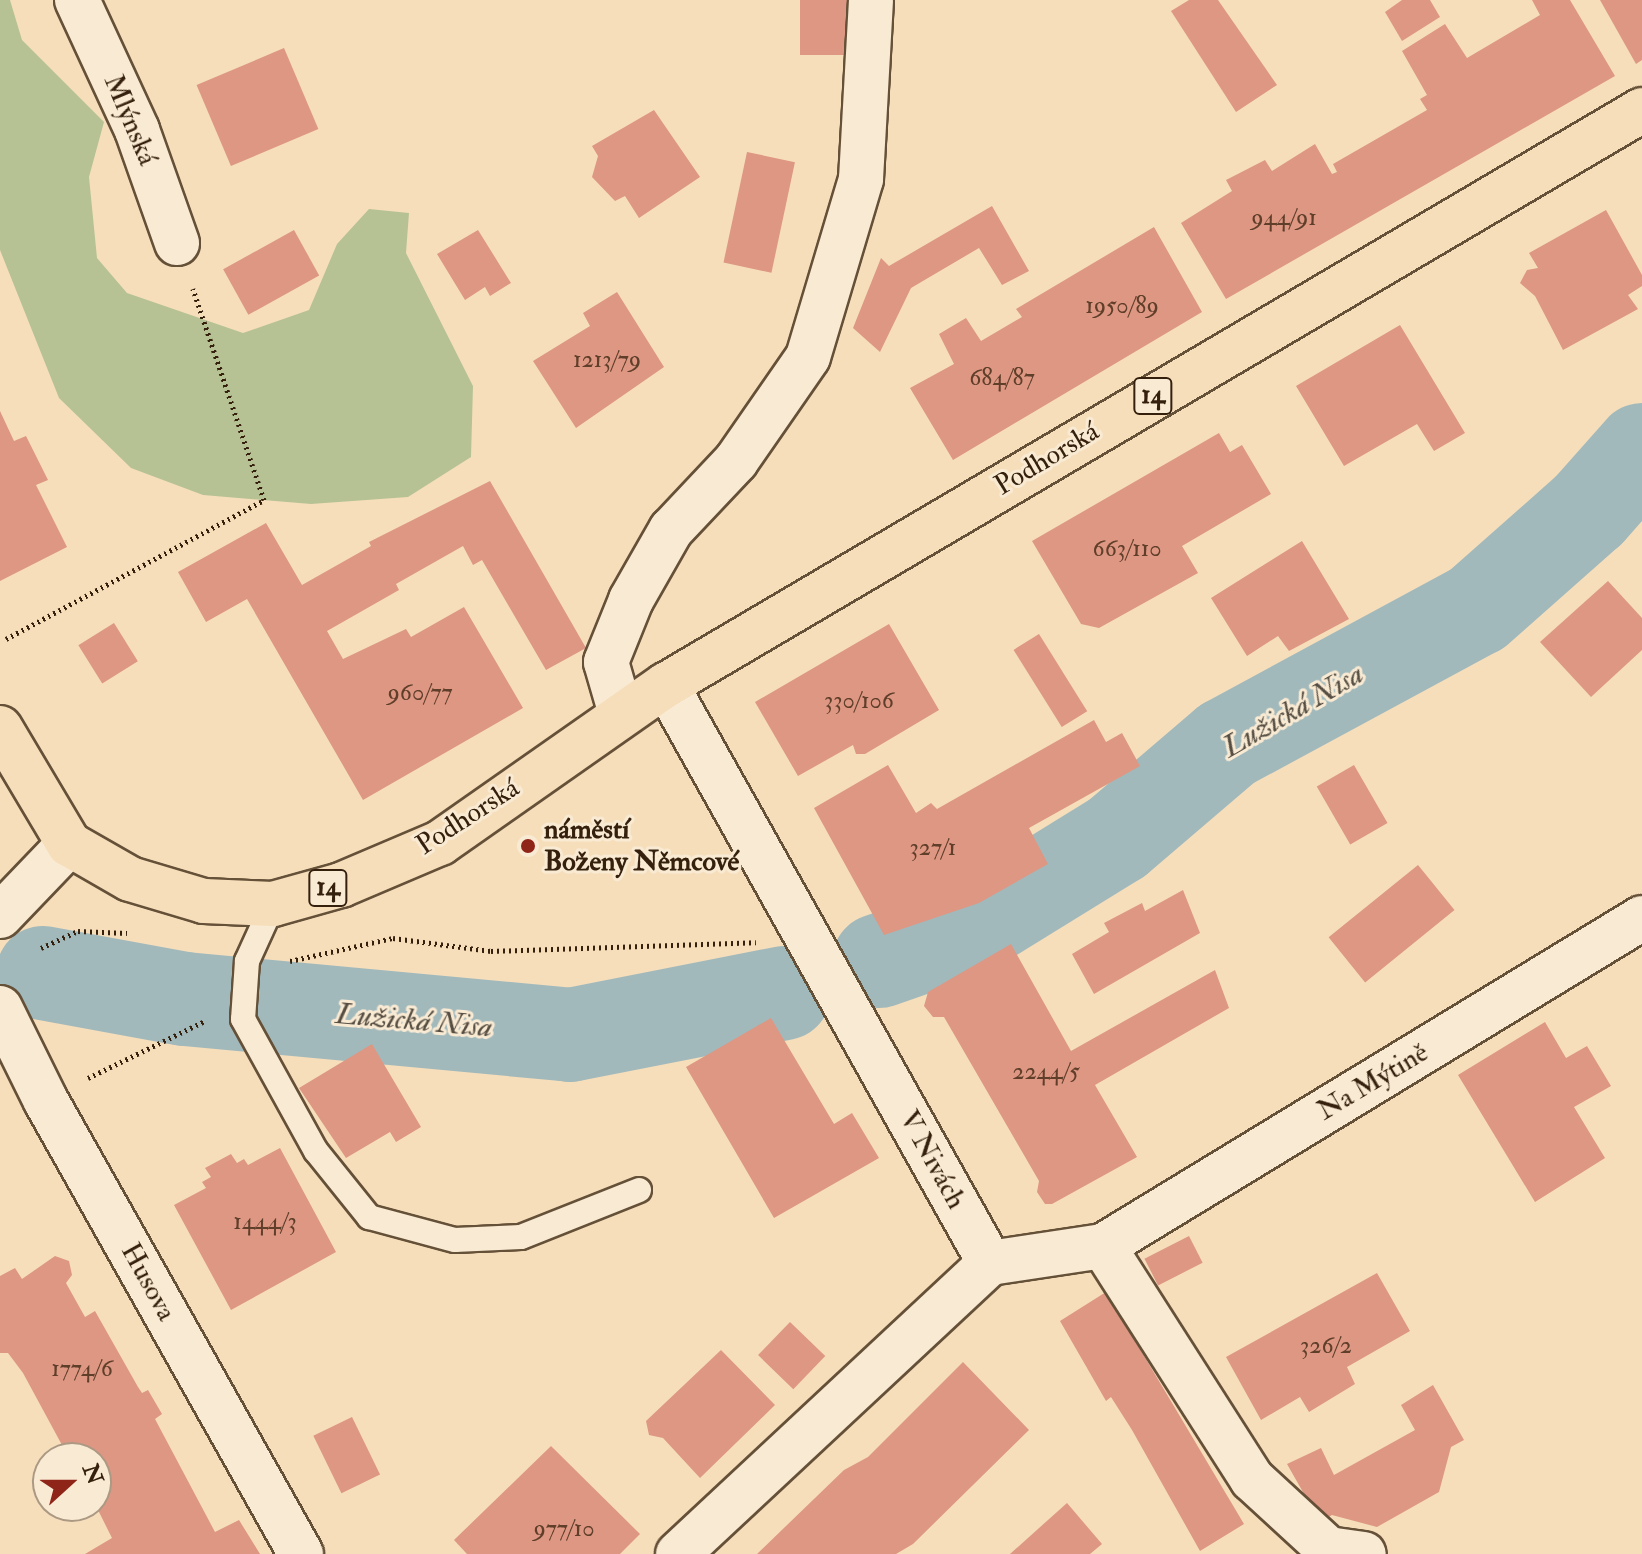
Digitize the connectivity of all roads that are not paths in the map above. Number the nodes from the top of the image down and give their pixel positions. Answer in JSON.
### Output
{"nodes":[{"id":1,"x":77,"y":0,"type":"edge"},
{"id":2,"x":871,"y":0,"type":"edge"},
{"id":3,"x":1642,"y":110,"type":"edge"},
{"id":4,"x":177,"y":243,"type":"road end"},
{"id":5,"x":666,"y":685,"type":"junction"},
{"id":6,"x":621,"y":714,"type":"junction"},
{"id":7,"x":0,"y":728,"type":"edge"},
{"id":8,"x":69,"y":844,"type":"junction"},
{"id":9,"x":273,"y":904,"type":"junction"},
{"id":10,"x":0,"y":916,"type":"edge"},
{"id":11,"x":1642,"y":918,"type":"edge"},
{"id":12,"x":0,"y":1008,"type":"edge"},
{"id":13,"x":639,"y":1190,"type":"dead end"},
{"id":14,"x":1103,"y":1246,"type":"junction"},
{"id":15,"x":990,"y":1263,"type":"junction"},
{"id":16,"x":301,"y":1554,"type":"edge"},
{"id":17,"x":678,"y":1554,"type":"edge"},
{"id":18,"x":1364,"y":1554,"type":"edge"}],
"edges":[{"from":1,"to":4,"type":"street","name":"Mlýnská"},
{"from":2,"to":6,"type":"street"},
{"from":3,"to":5,"type":"main road","name":"Podhorská","number":"14"},
{"from":5,"to":6,"type":"main road","name":"Podhorská","number":"14"},
{"from":5,"to":15,"type":"street","name":"V Nivách"},
{"from":6,"to":9,"type":"main road","name":"Podhorská","number":"14"},
{"from":7,"to":8,"type":"main road","name":"Podhorská","number":"14"},
{"from":8,"to":9,"type":"main road","name":"Podhorská","number":"14"},
{"from":8,"to":10,"type":"street"},
{"from":9,"to":13,"type":"lane"},
{"from":11,"to":14,"type":"street","name":"Na Mýtině"},
{"from":12,"to":16,"type":"street","name":"Husova"},
{"from":14,"to":15,"type":"street","name":"Na Mýtině"},
{"from":14,"to":18,"type":"street"},
{"from":15,"to":17,"type":"street"}]}
